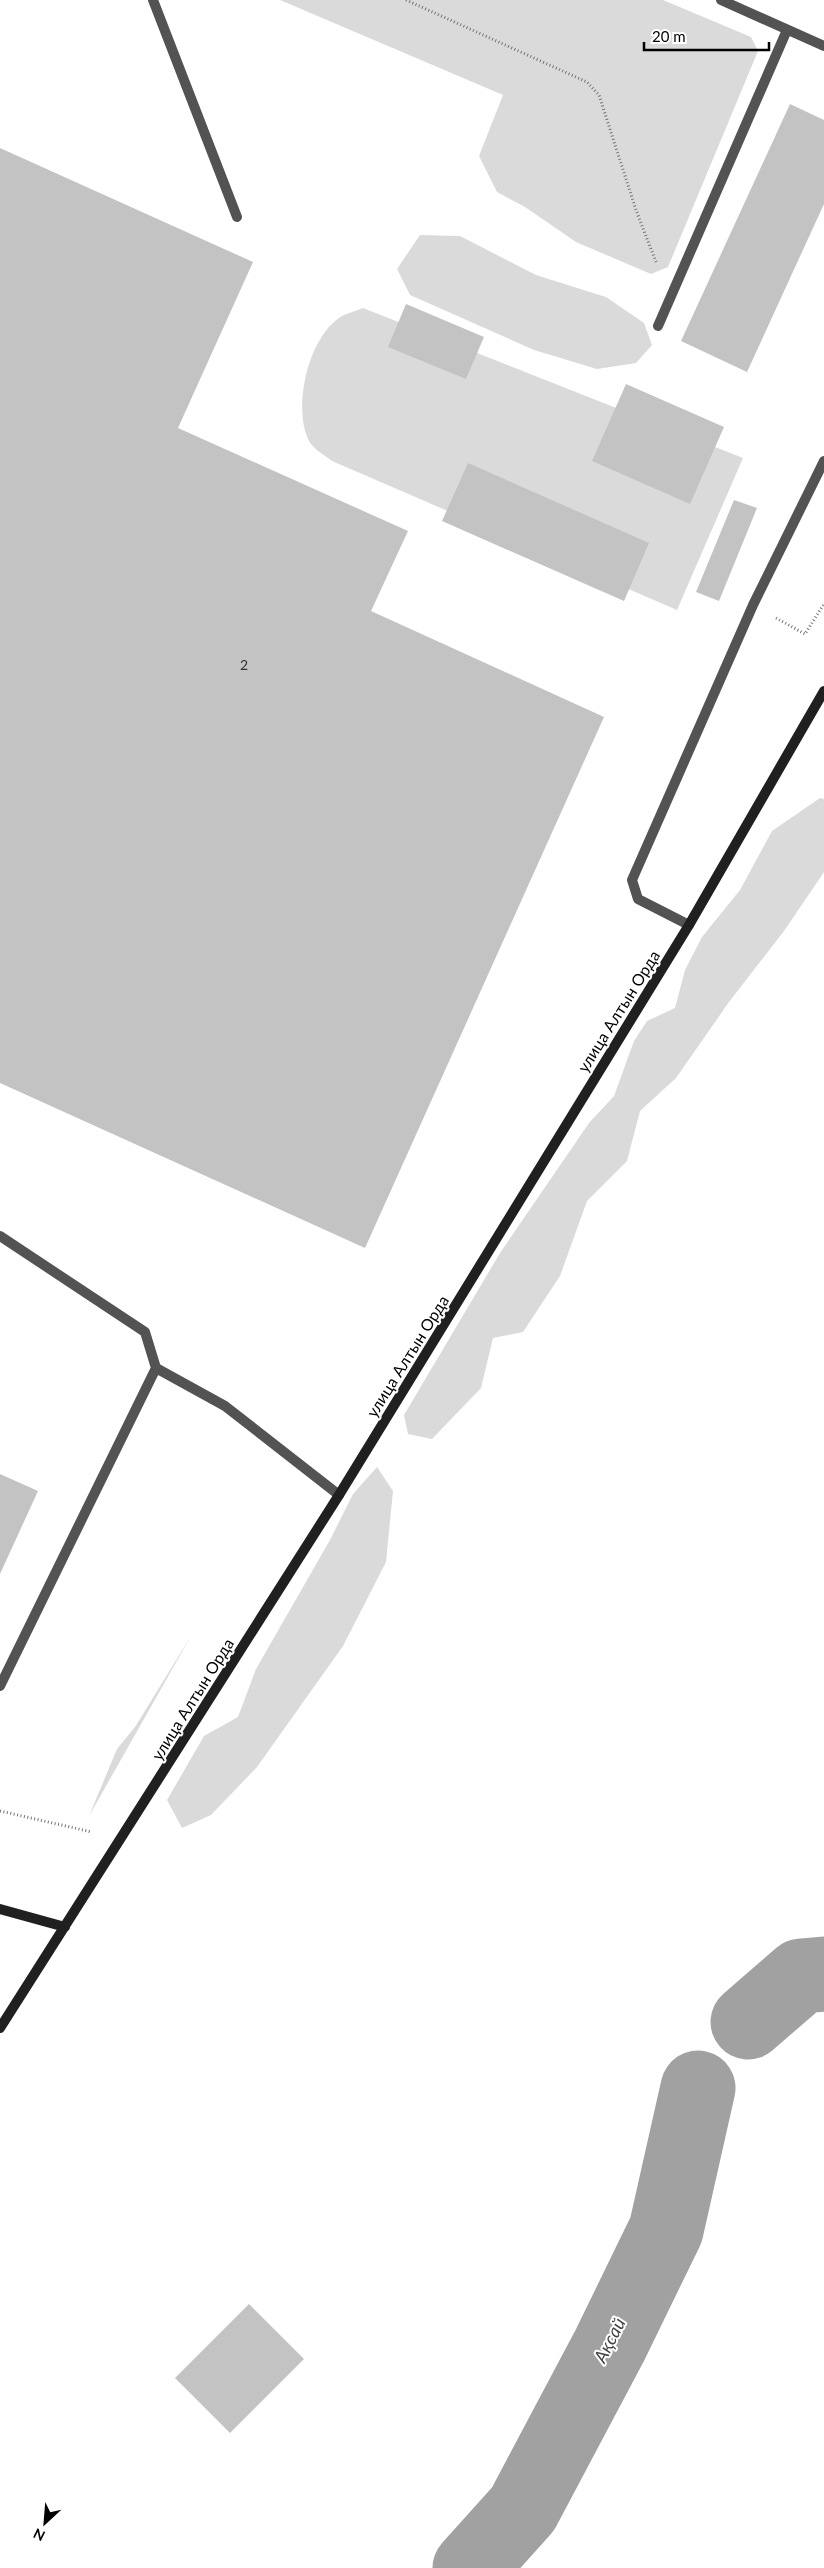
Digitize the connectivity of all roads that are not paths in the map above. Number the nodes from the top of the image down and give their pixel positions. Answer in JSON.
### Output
{"nodes":[{"id":1,"x":153,"y":0,"type":"edge"},
{"id":2,"x":722,"y":0,"type":"edge"},
{"id":3,"x":787,"y":30,"type":"junction"},
{"id":4,"x":824,"y":46,"type":"edge"},
{"id":5,"x":237,"y":217,"type":"dead end"},
{"id":6,"x":658,"y":326,"type":"dead end"},
{"id":7,"x":824,"y":462,"type":"edge"},
{"id":8,"x":824,"y":691,"type":"edge"},
{"id":9,"x":689,"y":925,"type":"junction"},
{"id":10,"x":0,"y":1236,"type":"edge"},
{"id":11,"x":156,"y":1368,"type":"junction"},
{"id":12,"x":339,"y":1495,"type":"junction"},
{"id":13,"x":0,"y":1686,"type":"edge"},
{"id":14,"x":0,"y":1909,"type":"edge"},
{"id":15,"x":65,"y":1927,"type":"junction"},
{"id":16,"x":0,"y":2028,"type":"edge"}],
"edges":[{"from":1,"to":5,"type":"lane"},
{"from":2,"to":3,"type":"lane"},
{"from":3,"to":4,"type":"lane"},
{"from":3,"to":6,"type":"lane"},
{"from":7,"to":9,"type":"lane"},
{"from":8,"to":9,"type":"main road","name":"улица Алтын Орда"},
{"from":9,"to":12,"type":"main road","name":"улица Алтын Орда"},
{"from":10,"to":11,"type":"lane"},
{"from":11,"to":12,"type":"lane"},
{"from":11,"to":13,"type":"lane"},
{"from":12,"to":15,"type":"main road","name":"улица Алтын Орда"},
{"from":14,"to":15,"type":"main road"},
{"from":15,"to":16,"type":"main road","name":"улица Алтын Орда"}]}
